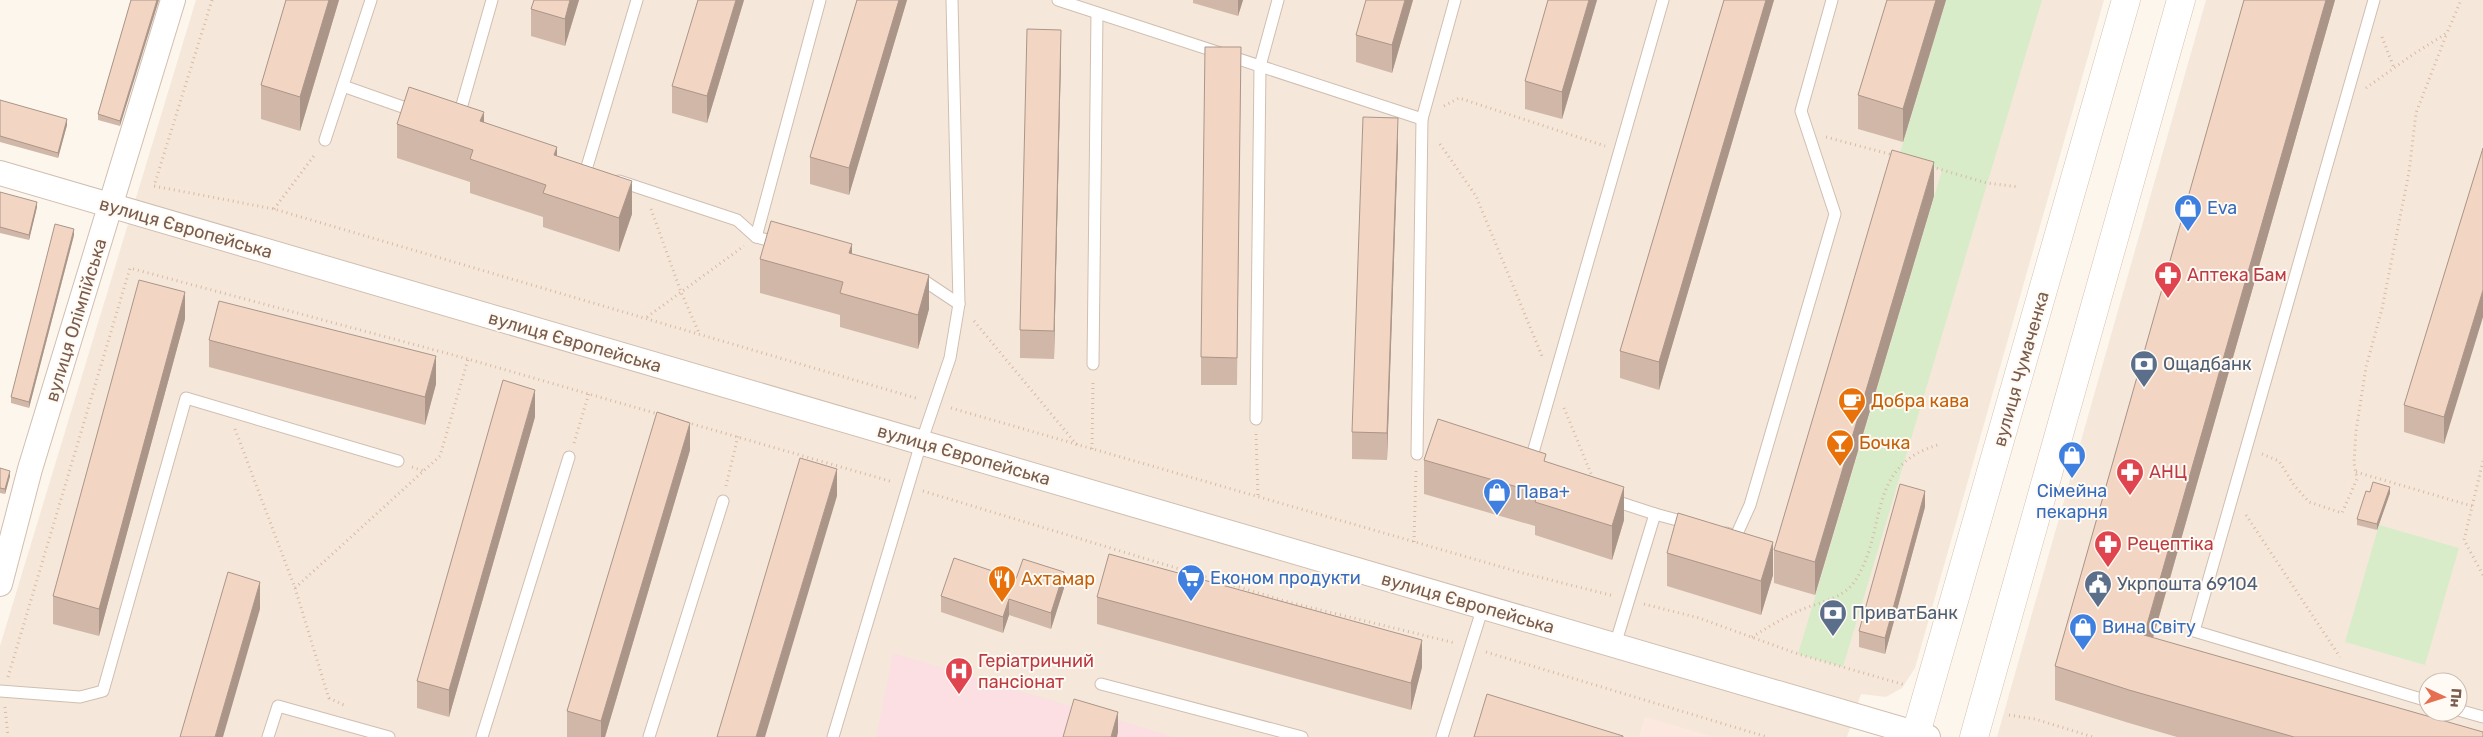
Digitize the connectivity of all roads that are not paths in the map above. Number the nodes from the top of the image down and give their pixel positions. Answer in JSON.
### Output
{"nodes":[{"id":1,"x":173,"y":0,"type":"edge"},
{"id":2,"x":371,"y":0,"type":"edge"},
{"id":3,"x":492,"y":0,"type":"edge"},
{"id":4,"x":637,"y":0,"type":"edge"},
{"id":5,"x":820,"y":0,"type":"edge"},
{"id":6,"x":952,"y":0,"type":"edge"},
{"id":7,"x":1278,"y":0,"type":"edge"},
{"id":8,"x":1455,"y":0,"type":"edge"},
{"id":9,"x":1663,"y":0,"type":"edge"},
{"id":10,"x":1832,"y":0,"type":"edge"},
{"id":11,"x":2126,"y":0,"type":"edge"},
{"id":12,"x":2181,"y":0,"type":"edge"},
{"id":13,"x":2374,"y":0,"type":"edge"},
{"id":14,"x":1062,"y":1,"type":"edge"},
{"id":15,"x":1097,"y":13,"type":"junction"},
{"id":16,"x":1260,"y":66,"type":"junction"},
{"id":17,"x":343,"y":86,"type":"junction"},
{"id":18,"x":428,"y":116,"type":"edge"},
{"id":19,"x":1422,"y":119,"type":"junction"},
{"id":20,"x":456,"y":126,"type":"edge"},
{"id":21,"x":325,"y":140,"type":"road end"},
{"id":22,"x":586,"y":170,"type":"edge"},
{"id":23,"x":0,"y":173,"type":"edge"},
{"id":24,"x":611,"y":178,"type":"edge"},
{"id":25,"x":111,"y":206,"type":"junction"},
{"id":26,"x":756,"y":237,"type":"junction"},
{"id":27,"x":794,"y":247,"type":"edge"},
{"id":28,"x":908,"y":276,"type":"edge"},
{"id":29,"x":959,"y":304,"type":"junction"},
{"id":30,"x":1093,"y":364,"type":"road end"},
{"id":31,"x":1256,"y":418,"type":"road end"},
{"id":32,"x":921,"y":443,"type":"junction"},
{"id":33,"x":1417,"y":454,"type":"road end"},
{"id":34,"x":569,"y":457,"type":"road end"},
{"id":35,"x":398,"y":461,"type":"dead end"},
{"id":36,"x":1527,"y":472,"type":"edge"},
{"id":37,"x":1600,"y":496,"type":"edge"},
{"id":38,"x":723,"y":501,"type":"road end"},
{"id":39,"x":1655,"y":514,"type":"junction"},
{"id":40,"x":1700,"y":526,"type":"edge"},
{"id":41,"x":1718,"y":531,"type":"edge"},
{"id":42,"x":0,"y":584,"type":"edge"},
{"id":43,"x":1483,"y":607,"type":"junction"},
{"id":44,"x":1615,"y":645,"type":"junction"},
{"id":45,"x":1101,"y":684,"type":"dead end"},
{"id":46,"x":2,"y":691,"type":"edge"},
{"id":47,"x":2418,"y":698,"type":"edge"},
{"id":48,"x":2468,"y":713,"type":"edge"},
{"id":49,"x":2483,"y":717,"type":"edge"},
{"id":50,"x":1920,"y":736,"type":"edge"},
{"id":51,"x":268,"y":737,"type":"edge"},
{"id":52,"x":389,"y":737,"type":"edge"},
{"id":53,"x":482,"y":737,"type":"edge"},
{"id":54,"x":650,"y":737,"type":"edge"},
{"id":55,"x":833,"y":737,"type":"edge"},
{"id":56,"x":1302,"y":737,"type":"edge"},
{"id":57,"x":1442,"y":737,"type":"edge"},
{"id":58,"x":1974,"y":737,"type":"edge"}],
"edges":[{"from":1,"to":25,"type":"street","name":"вулиця Олімпійська"},
{"from":2,"to":17,"type":"lane"},
{"from":3,"to":20,"type":"lane"},
{"from":4,"to":22,"type":"lane"},
{"from":5,"to":26,"type":"lane"},
{"from":6,"to":29,"type":"lane"},
{"from":7,"to":16,"type":"lane"},
{"from":8,"to":19,"type":"lane"},
{"from":9,"to":36,"type":"lane"},
{"from":10,"to":41,"type":"lane"},
{"from":11,"to":50,"type":"street","name":"вулиця Чумаченка"},
{"from":12,"to":58,"type":"street"},
{"from":13,"to":47,"type":"lane"},
{"from":14,"to":15,"type":"lane"},
{"from":15,"to":16,"type":"lane"},
{"from":15,"to":30,"type":"lane"},
{"from":16,"to":19,"type":"lane"},
{"from":16,"to":31,"type":"lane"},
{"from":17,"to":18,"type":"lane"},
{"from":17,"to":21,"type":"lane"},
{"from":19,"to":33,"type":"lane"},
{"from":23,"to":25,"type":"street","name":"вулиця Європейська"},
{"from":24,"to":26,"type":"lane"},
{"from":25,"to":32,"type":"street","name":"вулиця Європейська"},
{"from":25,"to":42,"type":"street","name":"вулиця Олімпійська"},
{"from":26,"to":27,"type":"lane"},
{"from":28,"to":29,"type":"lane"},
{"from":29,"to":32,"type":"lane"},
{"from":32,"to":43,"type":"street","name":"вулиця Європейська"},
{"from":32,"to":55,"type":"lane"},
{"from":34,"to":53,"type":"lane"},
{"from":35,"to":46,"type":"lane"},
{"from":37,"to":39,"type":"lane"},
{"from":38,"to":54,"type":"lane"},
{"from":39,"to":40,"type":"lane"},
{"from":39,"to":44,"type":"lane"},
{"from":43,"to":44,"type":"street","name":"вулиця Європейська"},
{"from":43,"to":57,"type":"lane"},
{"from":44,"to":50,"type":"street","name":"вулиця Європейська"},
{"from":45,"to":56,"type":"lane"},
{"from":48,"to":49,"type":"lane"},
{"from":51,"to":52,"type":"lane"}]}
